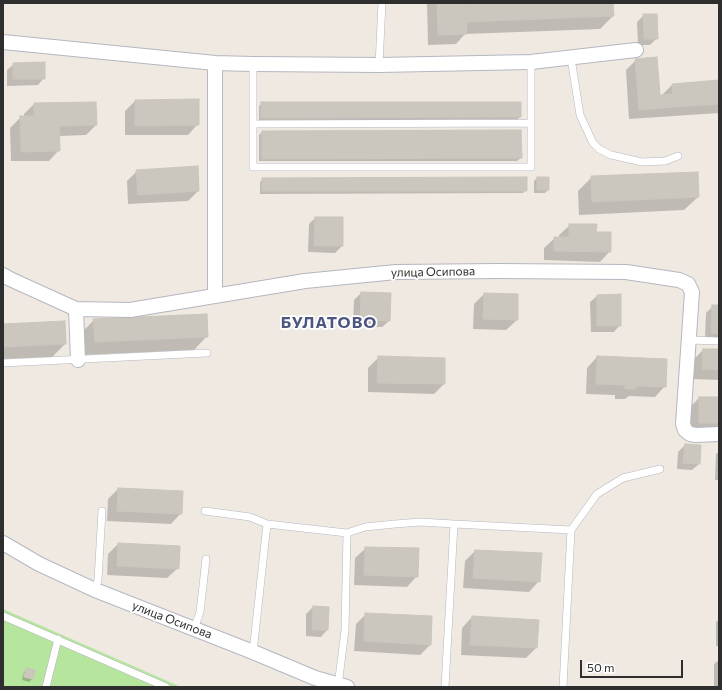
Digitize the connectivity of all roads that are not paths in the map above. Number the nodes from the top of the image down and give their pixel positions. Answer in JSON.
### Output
{"nodes":[{"id":1,"x":382,"y":3,"type":"edge"},
{"id":2,"x":3,"y":42,"type":"edge"},
{"id":3,"x":636,"y":50,"type":"dead end"},
{"id":4,"x":571,"y":58,"type":"junction"},
{"id":5,"x":531,"y":62,"type":"junction"},
{"id":6,"x":215,"y":63,"type":"junction"},
{"id":7,"x":253,"y":64,"type":"junction"},
{"id":8,"x":379,"y":65,"type":"junction"},
{"id":9,"x":531,"y":123,"type":"junction"},
{"id":10,"x":253,"y":124,"type":"junction"},
{"id":11,"x":678,"y":156,"type":"dead end"},
{"id":12,"x":3,"y":275,"type":"edge"},
{"id":13,"x":215,"y":296,"type":"junction"},
{"id":14,"x":76,"y":309,"type":"junction"},
{"id":15,"x":689,"y":340,"type":"junction"},
{"id":16,"x":719,"y":341,"type":"edge"},
{"id":17,"x":208,"y":353,"type":"dead end"},
{"id":18,"x":78,"y":360,"type":"junction"},
{"id":19,"x":3,"y":363,"type":"edge"},
{"id":20,"x":719,"y":434,"type":"edge"},
{"id":21,"x":660,"y":469,"type":"dead end"},
{"id":22,"x":102,"y":511,"type":"dead end"},
{"id":23,"x":205,"y":511,"type":"dead end"},
{"id":24,"x":267,"y":524,"type":"junction"},
{"id":25,"x":454,"y":524,"type":"junction"},
{"id":26,"x":571,"y":530,"type":"junction"},
{"id":27,"x":347,"y":533,"type":"junction"},
{"id":28,"x":3,"y":543,"type":"edge"},
{"id":29,"x":206,"y":559,"type":"dead end"},
{"id":30,"x":95,"y":590,"type":"junction"},
{"id":31,"x":3,"y":616,"type":"edge"},
{"id":32,"x":194,"y":629,"type":"junction"},
{"id":33,"x":58,"y":640,"type":"junction"},
{"id":34,"x":253,"y":652,"type":"junction"},
{"id":35,"x":161,"y":686,"type":"edge"},
{"id":36,"x":341,"y":686,"type":"edge"},
{"id":37,"x":46,"y":687,"type":"edge"},
{"id":38,"x":445,"y":687,"type":"edge"},
{"id":39,"x":563,"y":687,"type":"edge"}],
"edges":[{"from":1,"to":8,"type":"lane"},
{"from":2,"to":6,"type":"street"},
{"from":3,"to":4,"type":"street"},
{"from":4,"to":5,"type":"street"},
{"from":4,"to":11,"type":"lane"},
{"from":5,"to":8,"type":"street"},
{"from":5,"to":9,"type":"lane"},
{"from":6,"to":7,"type":"street"},
{"from":6,"to":13,"type":"street"},
{"from":7,"to":8,"type":"street"},
{"from":7,"to":10,"type":"lane"},
{"from":9,"to":10,"type":"lane"},
{"from":9,"to":10,"type":"lane"},
{"from":12,"to":14,"type":"street","name":"улица Осипова"},
{"from":13,"to":14,"type":"street","name":"улица Осипова"},
{"from":13,"to":15,"type":"street","name":"улица Осипова"},
{"from":14,"to":18,"type":"street"},
{"from":15,"to":16,"type":"lane"},
{"from":15,"to":20,"type":"street","name":"улица Осипова"},
{"from":17,"to":18,"type":"lane"},
{"from":18,"to":19,"type":"lane"},
{"from":21,"to":26,"type":"lane"},
{"from":22,"to":30,"type":"lane"},
{"from":23,"to":24,"type":"lane"},
{"from":24,"to":27,"type":"lane"},
{"from":24,"to":34,"type":"lane"},
{"from":25,"to":26,"type":"lane"},
{"from":25,"to":27,"type":"lane"},
{"from":25,"to":38,"type":"lane"},
{"from":26,"to":39,"type":"lane"},
{"from":27,"to":36,"type":"lane"},
{"from":28,"to":30,"type":"street","name":"улица Осипова"},
{"from":29,"to":32,"type":"lane"},
{"from":30,"to":32,"type":"street","name":"улица Осипова"},
{"from":31,"to":33,"type":"lane"},
{"from":32,"to":34,"type":"street","name":"улица Осипова"},
{"from":33,"to":35,"type":"lane"},
{"from":33,"to":37,"type":"lane"},
{"from":34,"to":36,"type":"street","name":"улица Осипова"}]}
